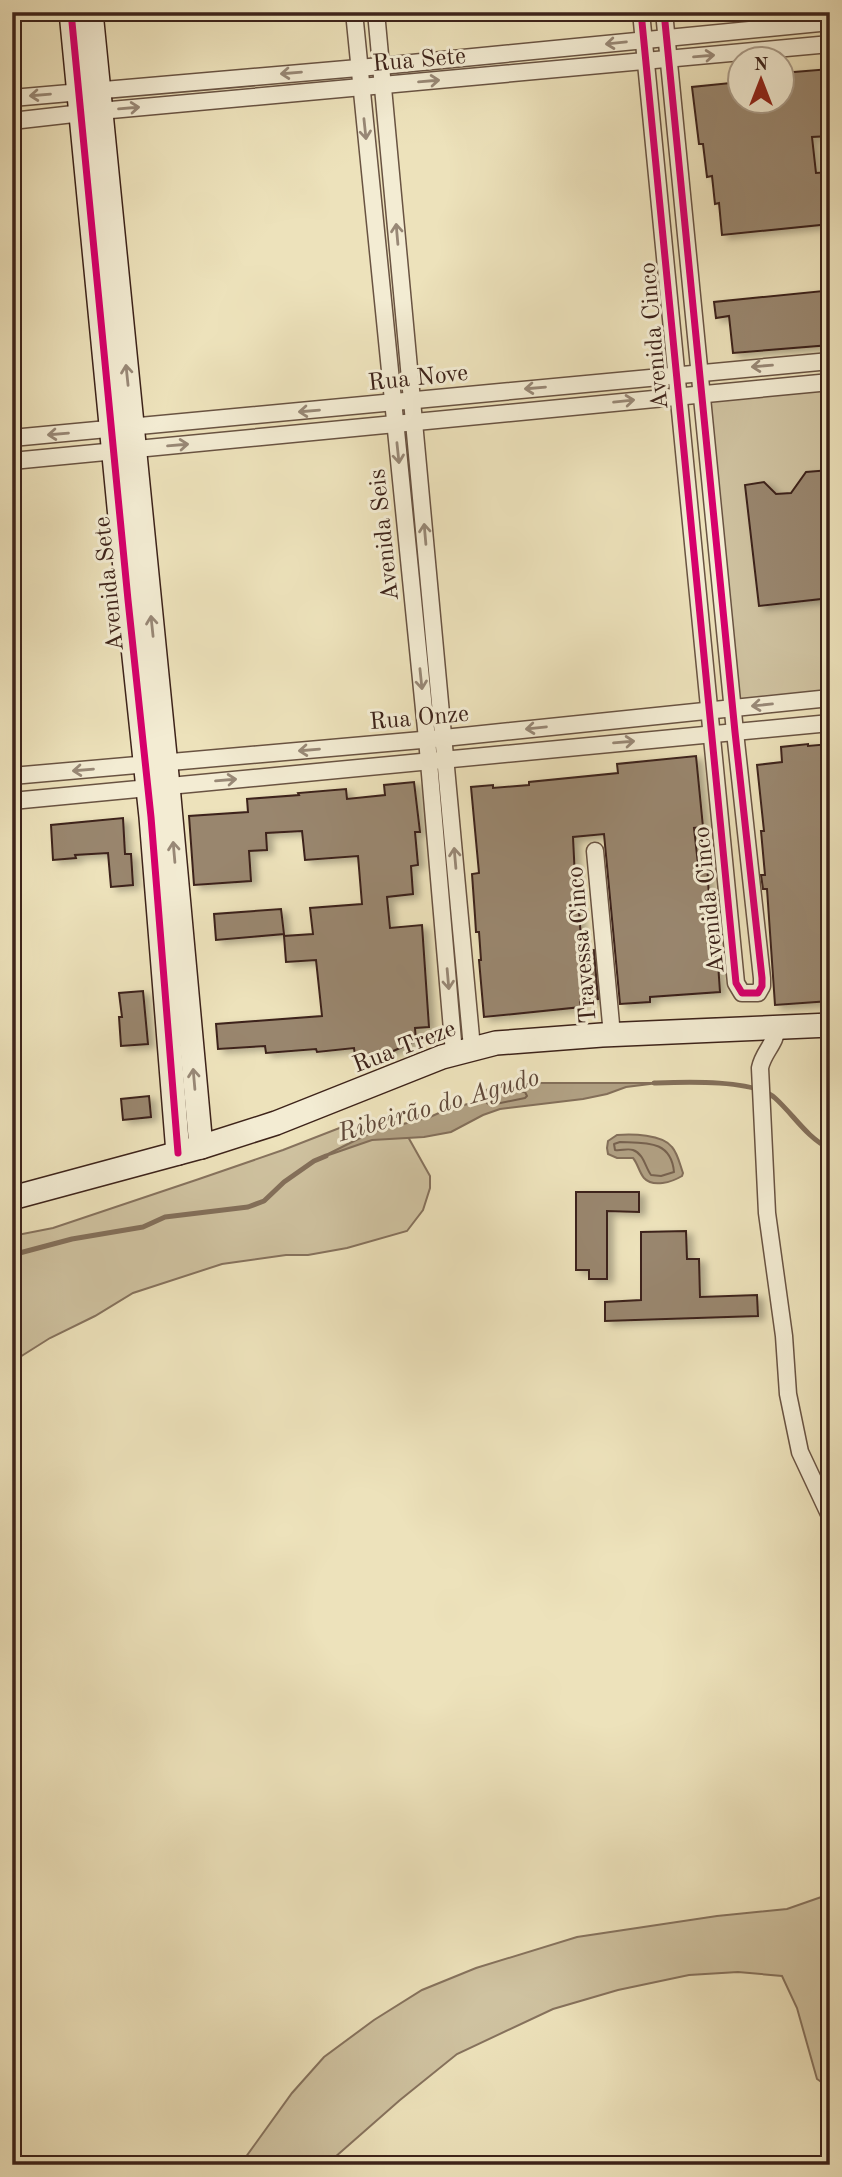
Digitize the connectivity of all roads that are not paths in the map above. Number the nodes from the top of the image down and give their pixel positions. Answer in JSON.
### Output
{"nodes":[{"id":1,"x":71,"y":12,"type":"edge"},
{"id":2,"x":91,"y":12,"type":"edge"},
{"id":3,"x":354,"y":12,"type":"edge"},
{"id":4,"x":376,"y":12,"type":"edge"},
{"id":5,"x":641,"y":12,"type":"edge"},
{"id":6,"x":664,"y":12,"type":"edge"},
{"id":7,"x":830,"y":22,"type":"edge"},
{"id":8,"x":762,"y":29,"type":"junction"},
{"id":9,"x":667,"y":38,"type":"junction"},
{"id":10,"x":644,"y":40,"type":"junction"},
{"id":11,"x":830,"y":44,"type":"edge"},
{"id":12,"x":764,"y":46,"type":"edge"},
{"id":13,"x":796,"y":47,"type":"edge"},
{"id":14,"x":499,"y":54,"type":"junction"},
{"id":15,"x":726,"y":54,"type":"edge"},
{"id":16,"x":669,"y":59,"type":"junction"},
{"id":17,"x":646,"y":61,"type":"junction"},
{"id":18,"x":382,"y":66,"type":"junction"},
{"id":19,"x":359,"y":67,"type":"junction"},
{"id":20,"x":501,"y":74,"type":"junction"},
{"id":21,"x":243,"y":77,"type":"junction"},
{"id":22,"x":383,"y":85,"type":"junction"},
{"id":23,"x":361,"y":87,"type":"junction"},
{"id":24,"x":12,"y":98,"type":"edge"},
{"id":25,"x":243,"y":98,"type":"junction"},
{"id":26,"x":90,"y":101,"type":"junction"},
{"id":27,"x":12,"y":121,"type":"edge"},
{"id":28,"x":681,"y":179,"type":"junction"},
{"id":29,"x":657,"y":180,"type":"junction"},
{"id":30,"x":393,"y":194,"type":"junction"},
{"id":31,"x":372,"y":195,"type":"junction"},
{"id":32,"x":402,"y":282,"type":"junction"},
{"id":33,"x":381,"y":284,"type":"junction"},
{"id":34,"x":830,"y":360,"type":"edge"},
{"id":35,"x":700,"y":372,"type":"junction"},
{"id":36,"x":676,"y":374,"type":"junction"},
{"id":37,"x":830,"y":382,"type":"edge"},
{"id":38,"x":702,"y":393,"type":"junction"},
{"id":39,"x":677,"y":395,"type":"junction"},
{"id":40,"x":413,"y":399,"type":"junction"},
{"id":41,"x":393,"y":403,"type":"junction"},
{"id":42,"x":256,"y":416,"type":"junction"},
{"id":43,"x":415,"y":422,"type":"junction"},
{"id":44,"x":395,"y":424,"type":"junction"},
{"id":45,"x":12,"y":438,"type":"edge"},
{"id":46,"x":257,"y":438,"type":"junction"},
{"id":47,"x":123,"y":439,"type":"junction"},
{"id":48,"x":12,"y":461,"type":"edge"},
{"id":49,"x":429,"y":569,"type":"junction"},
{"id":50,"x":410,"y":571,"type":"junction"},
{"id":51,"x":830,"y":698,"type":"edge"},
{"id":52,"x":732,"y":709,"type":"junction"},
{"id":53,"x":707,"y":710,"type":"junction"},
{"id":54,"x":830,"y":723,"type":"edge"},
{"id":55,"x":735,"y":732,"type":"junction"},
{"id":56,"x":710,"y":734,"type":"junction"},
{"id":57,"x":444,"y":738,"type":"junction"},
{"id":58,"x":427,"y":739,"type":"junction"},
{"id":59,"x":446,"y":759,"type":"junction"},
{"id":60,"x":429,"y":761,"type":"junction"},
{"id":61,"x":157,"y":775,"type":"junction"},
{"id":62,"x":12,"y":776,"type":"edge"},
{"id":63,"x":12,"y":801,"type":"edge"},
{"id":64,"x":595,"y":851,"type":"dead end"},
{"id":65,"x":440,"y":895,"type":"junction"},
{"id":66,"x":458,"y":895,"type":"junction"},
{"id":67,"x":462,"y":937,"type":"junction"},
{"id":68,"x":444,"y":938,"type":"junction"},
{"id":69,"x":830,"y":1025,"type":"edge"},
{"id":70,"x":777,"y":1027,"type":"junction"},
{"id":71,"x":612,"y":1035,"type":"junction"},
{"id":72,"x":463,"y":1050,"type":"junction"},
{"id":73,"x":201,"y":1147,"type":"junction"},
{"id":74,"x":178,"y":1153,"type":"junction"},
{"id":75,"x":12,"y":1198,"type":"edge"},
{"id":76,"x":830,"y":1516,"type":"edge"}],
"edges":[{"from":1,"to":26,"type":"street","name":"Avenida Sete"},
{"from":2,"to":26,"type":"street","name":"Avenida Sete"},
{"from":3,"to":19,"type":"street","name":"Avenida Seis"},
{"from":4,"to":18,"type":"street","name":"Avenida Seis"},
{"from":5,"to":10,"type":"street","name":"Avenida Cinco"},
{"from":6,"to":9,"type":"street","name":"Avenida Cinco"},
{"from":7,"to":8,"type":"street","name":"Rua Sete"},
{"from":8,"to":9,"type":"street","name":"Rua Sete"},
{"from":8,"to":12,"type":"street"},
{"from":9,"to":10,"type":"street","name":"Rua Sete"},
{"from":9,"to":16,"type":"street","name":"Avenida Cinco"},
{"from":10,"to":14,"type":"street","name":"Rua Sete","one_way":true},
{"from":10,"to":17,"type":"street","name":"Avenida Cinco"},
{"from":11,"to":13,"type":"street","name":"Rua Sete"},
{"from":14,"to":18,"type":"street","name":"Rua Sete"},
{"from":14,"to":20,"type":"street"},
{"from":16,"to":15,"type":"street","name":"Rua Sete","one_way":true},
{"from":16,"to":17,"type":"street","name":"Rua Sete"},
{"from":16,"to":28,"type":"street","name":"Avenida Cinco"},
{"from":17,"to":20,"type":"street","name":"Rua Sete"},
{"from":17,"to":29,"type":"street","name":"Avenida Cinco"},
{"from":18,"to":19,"type":"street","name":"Rua Sete"},
{"from":18,"to":22,"type":"street","name":"Avenida Seis"},
{"from":19,"to":21,"type":"street","name":"Rua Sete","one_way":true},
{"from":19,"to":23,"type":"street","name":"Avenida Seis"},
{"from":22,"to":20,"type":"street","name":"Rua Sete","one_way":true},
{"from":21,"to":25,"type":"street"},
{"from":21,"to":26,"type":"street","name":"Rua Sete"},
{"from":22,"to":23,"type":"street","name":"Rua Sete"},
{"from":22,"to":30,"type":"street","name":"Avenida Seis"},
{"from":23,"to":25,"type":"street","name":"Rua Sete"},
{"from":23,"to":31,"type":"street","name":"Avenida Seis","one_way":true},
{"from":26,"to":24,"type":"street","name":"Rua Sete","one_way":true},
{"from":26,"to":25,"type":"street","name":"Rua Sete","one_way":true},
{"from":26,"to":27,"type":"street","name":"Rua Sete"},
{"from":26,"to":47,"type":"street","name":"Avenida Sete"},
{"from":28,"to":29,"type":"street"},
{"from":28,"to":35,"type":"street","name":"Avenida Cinco"},
{"from":29,"to":36,"type":"street","name":"Avenida Cinco"},
{"from":30,"to":31,"type":"street"},
{"from":32,"to":30,"type":"street","name":"Avenida Seis","one_way":true},
{"from":31,"to":33,"type":"street","name":"Avenida Seis"},
{"from":32,"to":33,"type":"street"},
{"from":32,"to":40,"type":"street","name":"Avenida Seis"},
{"from":33,"to":41,"type":"street","name":"Avenida Seis"},
{"from":34,"to":35,"type":"street","name":"Rua Nove","one_way":true},
{"from":35,"to":36,"type":"street","name":"Rua Nove"},
{"from":35,"to":38,"type":"street","name":"Avenida Cinco"},
{"from":36,"to":39,"type":"street","name":"Avenida Cinco"},
{"from":36,"to":40,"type":"street","name":"Rua Nove","one_way":true},
{"from":37,"to":38,"type":"street","name":"Rua Nove"},
{"from":38,"to":39,"type":"street","name":"Rua Nove"},
{"from":38,"to":52,"type":"street","name":"Avenida Cinco"},
{"from":43,"to":39,"type":"street","name":"Rua Nove","one_way":true},
{"from":39,"to":53,"type":"street","name":"Avenida Cinco"},
{"from":40,"to":41,"type":"street","name":"Rua Nove"},
{"from":40,"to":43,"type":"street","name":"Avenida Seis"},
{"from":41,"to":42,"type":"street","name":"Rua Nove","one_way":true},
{"from":41,"to":44,"type":"street","name":"Avenida Seis"},
{"from":42,"to":46,"type":"street"},
{"from":42,"to":47,"type":"street","name":"Rua Nove"},
{"from":43,"to":44,"type":"street","name":"Rua Nove"},
{"from":49,"to":43,"type":"street","name":"Avenida Seis","one_way":true},
{"from":44,"to":46,"type":"street","name":"Rua Nove"},
{"from":44,"to":50,"type":"street","name":"Avenida Seis","one_way":true},
{"from":47,"to":45,"type":"street","name":"Rua Nove","one_way":true},
{"from":47,"to":46,"type":"street","name":"Rua Nove","one_way":true},
{"from":47,"to":48,"type":"street","name":"Rua Nove"},
{"from":47,"to":61,"type":"street","name":"Avenida Sete"},
{"from":49,"to":50,"type":"street"},
{"from":49,"to":57,"type":"street","name":"Avenida Seis"},
{"from":50,"to":58,"type":"street","name":"Avenida Seis","one_way":true},
{"from":51,"to":52,"type":"street","name":"Rua Onze","one_way":true},
{"from":52,"to":53,"type":"street","name":"Rua Onze"},
{"from":52,"to":55,"type":"street","name":"Avenida Cinco"},
{"from":53,"to":56,"type":"street","name":"Avenida Cinco"},
{"from":53,"to":57,"type":"street","name":"Rua Onze","one_way":true},
{"from":54,"to":55,"type":"street","name":"Rua Onze"},
{"from":55,"to":56,"type":"street","name":"Rua Onze"},
{"from":55,"to":56,"type":"street","name":"Avenida Cinco"},
{"from":59,"to":56,"type":"street","name":"Rua Onze","one_way":true},
{"from":57,"to":58,"type":"street","name":"Rua Onze"},
{"from":57,"to":59,"type":"street","name":"Avenida Seis"},
{"from":58,"to":60,"type":"street","name":"Avenida Seis"},
{"from":58,"to":61,"type":"street","name":"Rua Onze","one_way":true},
{"from":59,"to":60,"type":"street","name":"Rua Onze"},
{"from":66,"to":59,"type":"street","name":"Avenida Seis","one_way":true},
{"from":61,"to":60,"type":"street","name":"Rua Onze","one_way":true},
{"from":60,"to":65,"type":"street","name":"Avenida Seis"},
{"from":61,"to":62,"type":"street","name":"Rua Onze","one_way":true},
{"from":61,"to":63,"type":"street","name":"Rua Onze"},
{"from":73,"to":61,"type":"street","name":"Avenida Sete","one_way":true},
{"from":61,"to":74,"type":"street","name":"Avenida Sete"},
{"from":64,"to":71,"type":"street","name":"Travessa Cinco"},
{"from":65,"to":66,"type":"street"},
{"from":65,"to":68,"type":"street","name":"Avenida Seis"},
{"from":66,"to":67,"type":"street","name":"Avenida Seis"},
{"from":67,"to":68,"type":"street"},
{"from":67,"to":72,"type":"street","name":"Avenida Seis"},
{"from":68,"to":72,"type":"street","name":"Avenida Seis","one_way":true},
{"from":69,"to":70,"type":"street","name":"Rua Treze"},
{"from":70,"to":71,"type":"street","name":"Rua Treze"},
{"from":70,"to":76,"type":"street"},
{"from":71,"to":72,"type":"street","name":"Rua Treze"},
{"from":72,"to":73,"type":"street","name":"Rua Treze"},
{"from":73,"to":74,"type":"street","name":"Rua Treze"},
{"from":74,"to":75,"type":"street","name":"Rua Treze"}]}
